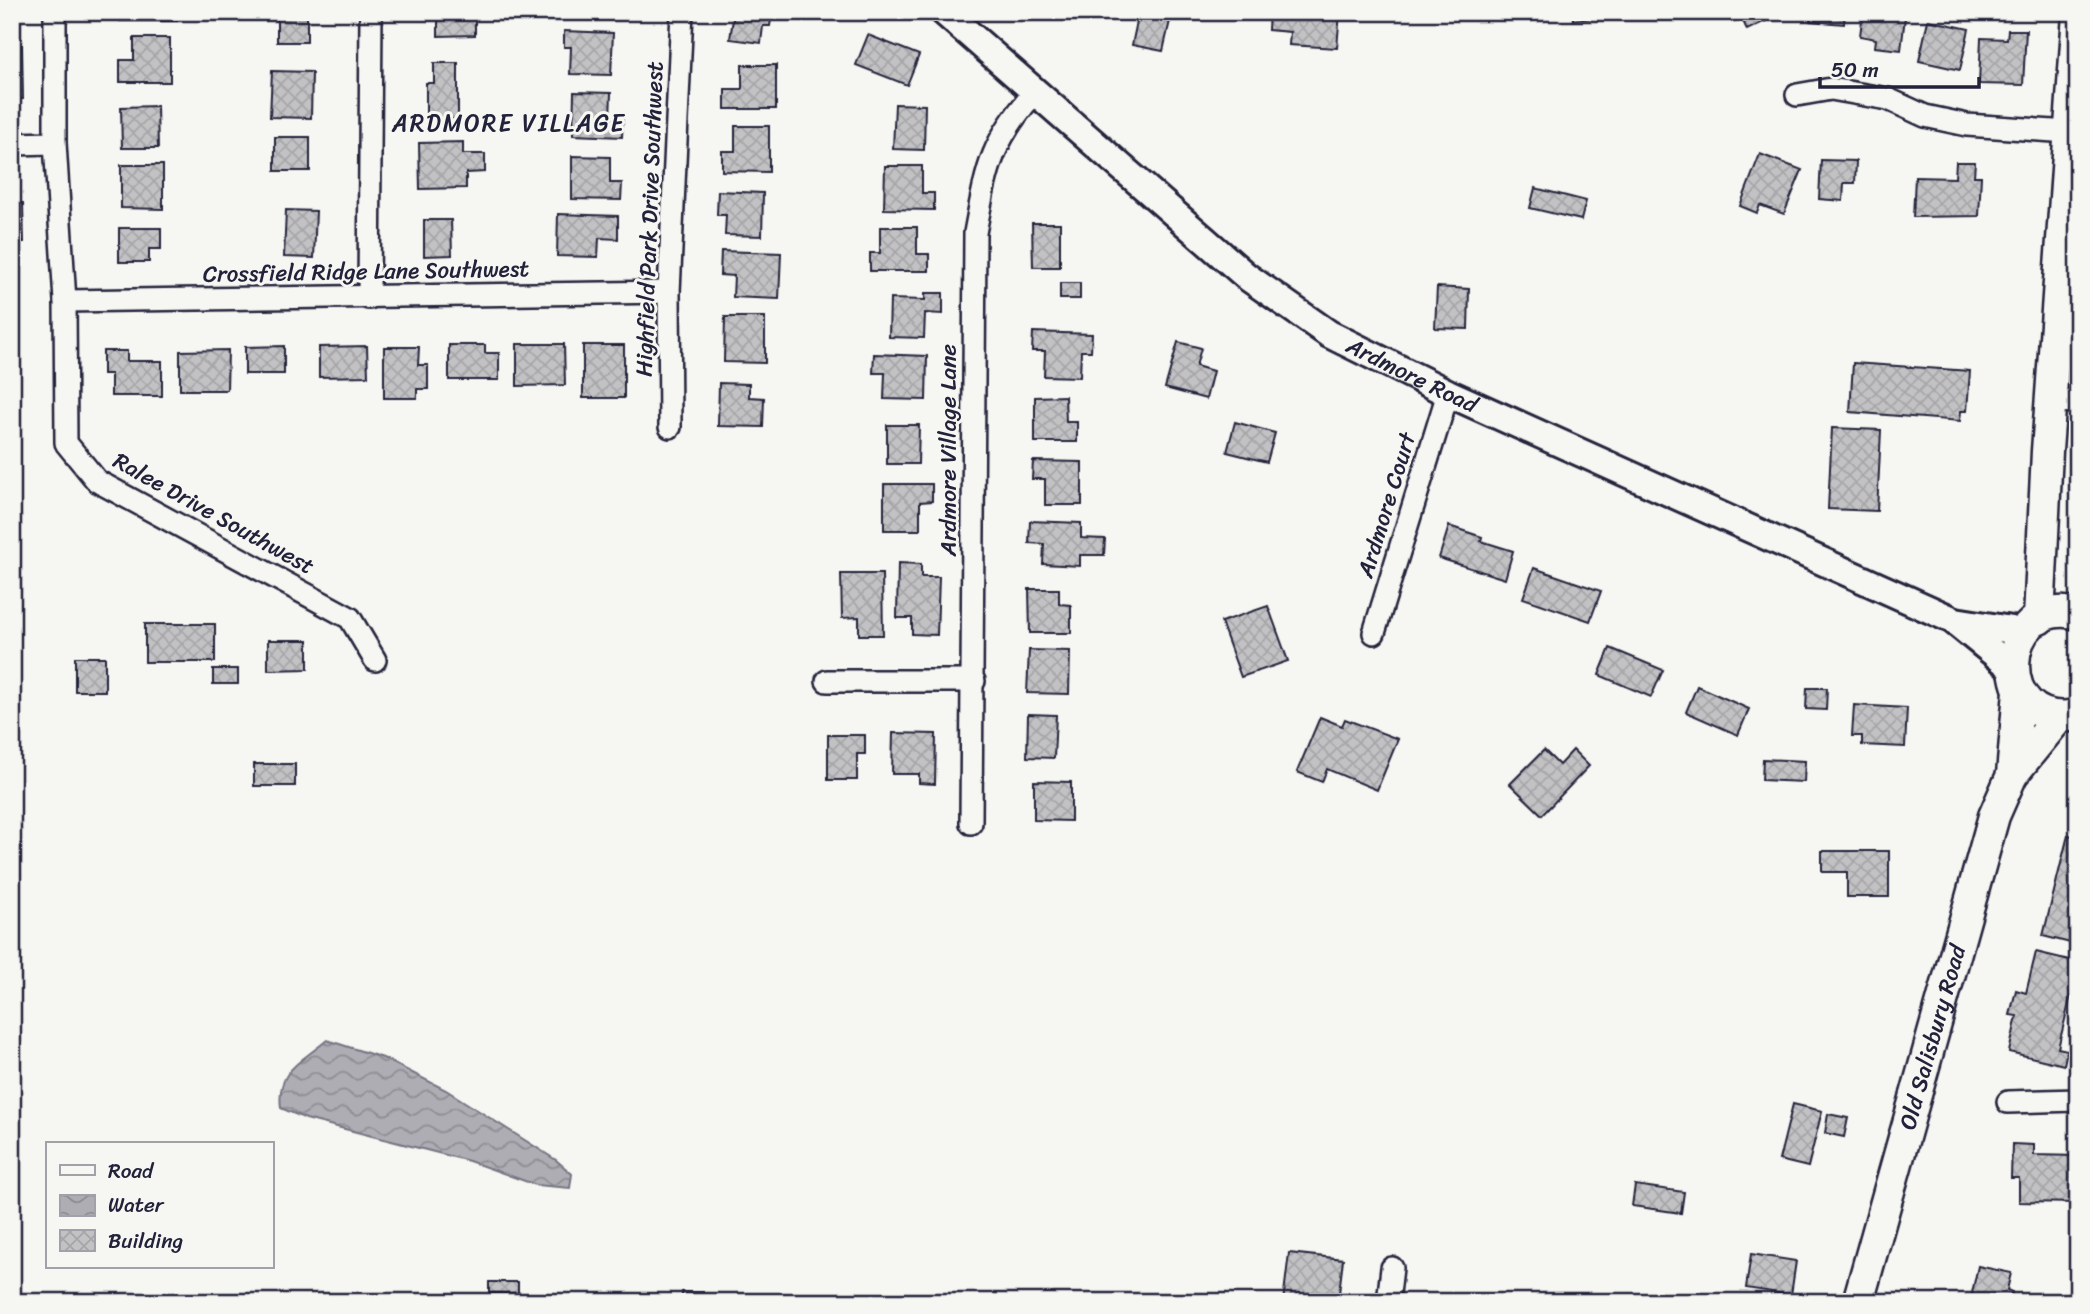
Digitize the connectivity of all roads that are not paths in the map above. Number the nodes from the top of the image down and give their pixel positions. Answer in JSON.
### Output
{"nodes":[{"id":1,"x":55,"y":12,"type":"edge"},
{"id":2,"x":371,"y":12,"type":"edge"},
{"id":3,"x":682,"y":12,"type":"edge"},
{"id":4,"x":944,"y":12,"type":"edge"},
{"id":5,"x":2078,"y":14,"type":"edge"},
{"id":6,"x":1035,"y":92,"type":"junction"},
{"id":7,"x":1797,"y":95,"type":"dead end"},
{"id":8,"x":2069,"y":132,"type":"junction"},
{"id":9,"x":55,"y":143,"type":"junction"},
{"id":10,"x":12,"y":144,"type":"edge"},
{"id":11,"x":668,"y":292,"type":"junction"},
{"id":12,"x":369,"y":298,"type":"junction"},
{"id":13,"x":65,"y":301,"type":"junction"},
{"id":14,"x":1448,"y":393,"type":"junction"},
{"id":15,"x":2064,"y":401,"type":"edge"},
{"id":16,"x":670,"y":427,"type":"dead end"},
{"id":17,"x":2044,"y":537,"type":"junction"},
{"id":18,"x":2076,"y":614,"type":"edge"},
{"id":19,"x":1953,"y":620,"type":"junction"},
{"id":20,"x":2032,"y":625,"type":"junction"},
{"id":21,"x":1374,"y":633,"type":"dead end"},
{"id":22,"x":375,"y":660,"type":"dead end"},
{"id":23,"x":2016,"y":679,"type":"junction"},
{"id":24,"x":827,"y":681,"type":"dead end"},
{"id":25,"x":974,"y":681,"type":"junction"},
{"id":26,"x":2069,"y":716,"type":"edge"},
{"id":27,"x":2012,"y":775,"type":"junction"},
{"id":28,"x":971,"y":823,"type":"dead end"},
{"id":29,"x":2078,"y":1100,"type":"edge"},
{"id":30,"x":2008,"y":1102,"type":"dead end"},
{"id":31,"x":1392,"y":1268,"type":"dead end"},
{"id":32,"x":1388,"y":1302,"type":"edge"},
{"id":33,"x":1858,"y":1302,"type":"edge"}],
"edges":[{"from":1,"to":9,"type":"street","name":"Ralee Drive Southwest"},
{"from":2,"to":12,"type":"street"},
{"from":3,"to":11,"type":"street","name":"Highfield Park Drive Southwest"},
{"from":4,"to":6,"type":"street","name":"Ardmore Road"},
{"from":5,"to":8,"type":"main road","name":"Old Salisbury Road"},
{"from":6,"to":14,"type":"street","name":"Ardmore Road"},
{"from":6,"to":25,"type":"street","name":"Ardmore Village Lane"},
{"from":7,"to":8,"type":"street"},
{"from":8,"to":15,"type":"main road","name":"Old Salisbury Road"},
{"from":9,"to":10,"type":"street"},
{"from":9,"to":13,"type":"street","name":"Ralee Drive Southwest"},
{"from":11,"to":12,"type":"street","name":"Crossfield Ridge Lane Southwest"},
{"from":11,"to":16,"type":"street","name":"Highfield Park Drive Southwest"},
{"from":12,"to":13,"type":"street","name":"Crossfield Ridge Lane Southwest"},
{"from":13,"to":22,"type":"street","name":"Ralee Drive Southwest"},
{"from":14,"to":19,"type":"street","name":"Ardmore Road"},
{"from":14,"to":21,"type":"street","name":"Ardmore Court"},
{"from":15,"to":17,"type":"main road","name":"Old Salisbury Road"},
{"from":17,"to":18,"type":"main road","name":"Old Salisbury Road"},
{"from":17,"to":20,"type":"main road","name":"Old Salisbury Road"},
{"from":18,"to":20,"type":"main road","name":"Old Salisbury Road"},
{"from":19,"to":20,"type":"street","name":"Ardmore Road"},
{"from":19,"to":23,"type":"street","name":"Ardmore Road"},
{"from":20,"to":23,"type":"main road","name":"Old Salisbury Road"},
{"from":23,"to":26,"type":"main road","name":"Old Salisbury Road"},
{"from":23,"to":27,"type":"main road","name":"Old Salisbury Road"},
{"from":24,"to":25,"type":"street"},
{"from":25,"to":28,"type":"street","name":"Ardmore Village Lane"},
{"from":26,"to":27,"type":"main road","name":"Old Salisbury Road"},
{"from":27,"to":33,"type":"main road","name":"Old Salisbury Road"},
{"from":29,"to":30,"type":"street"},
{"from":31,"to":32,"type":"street"}]}
